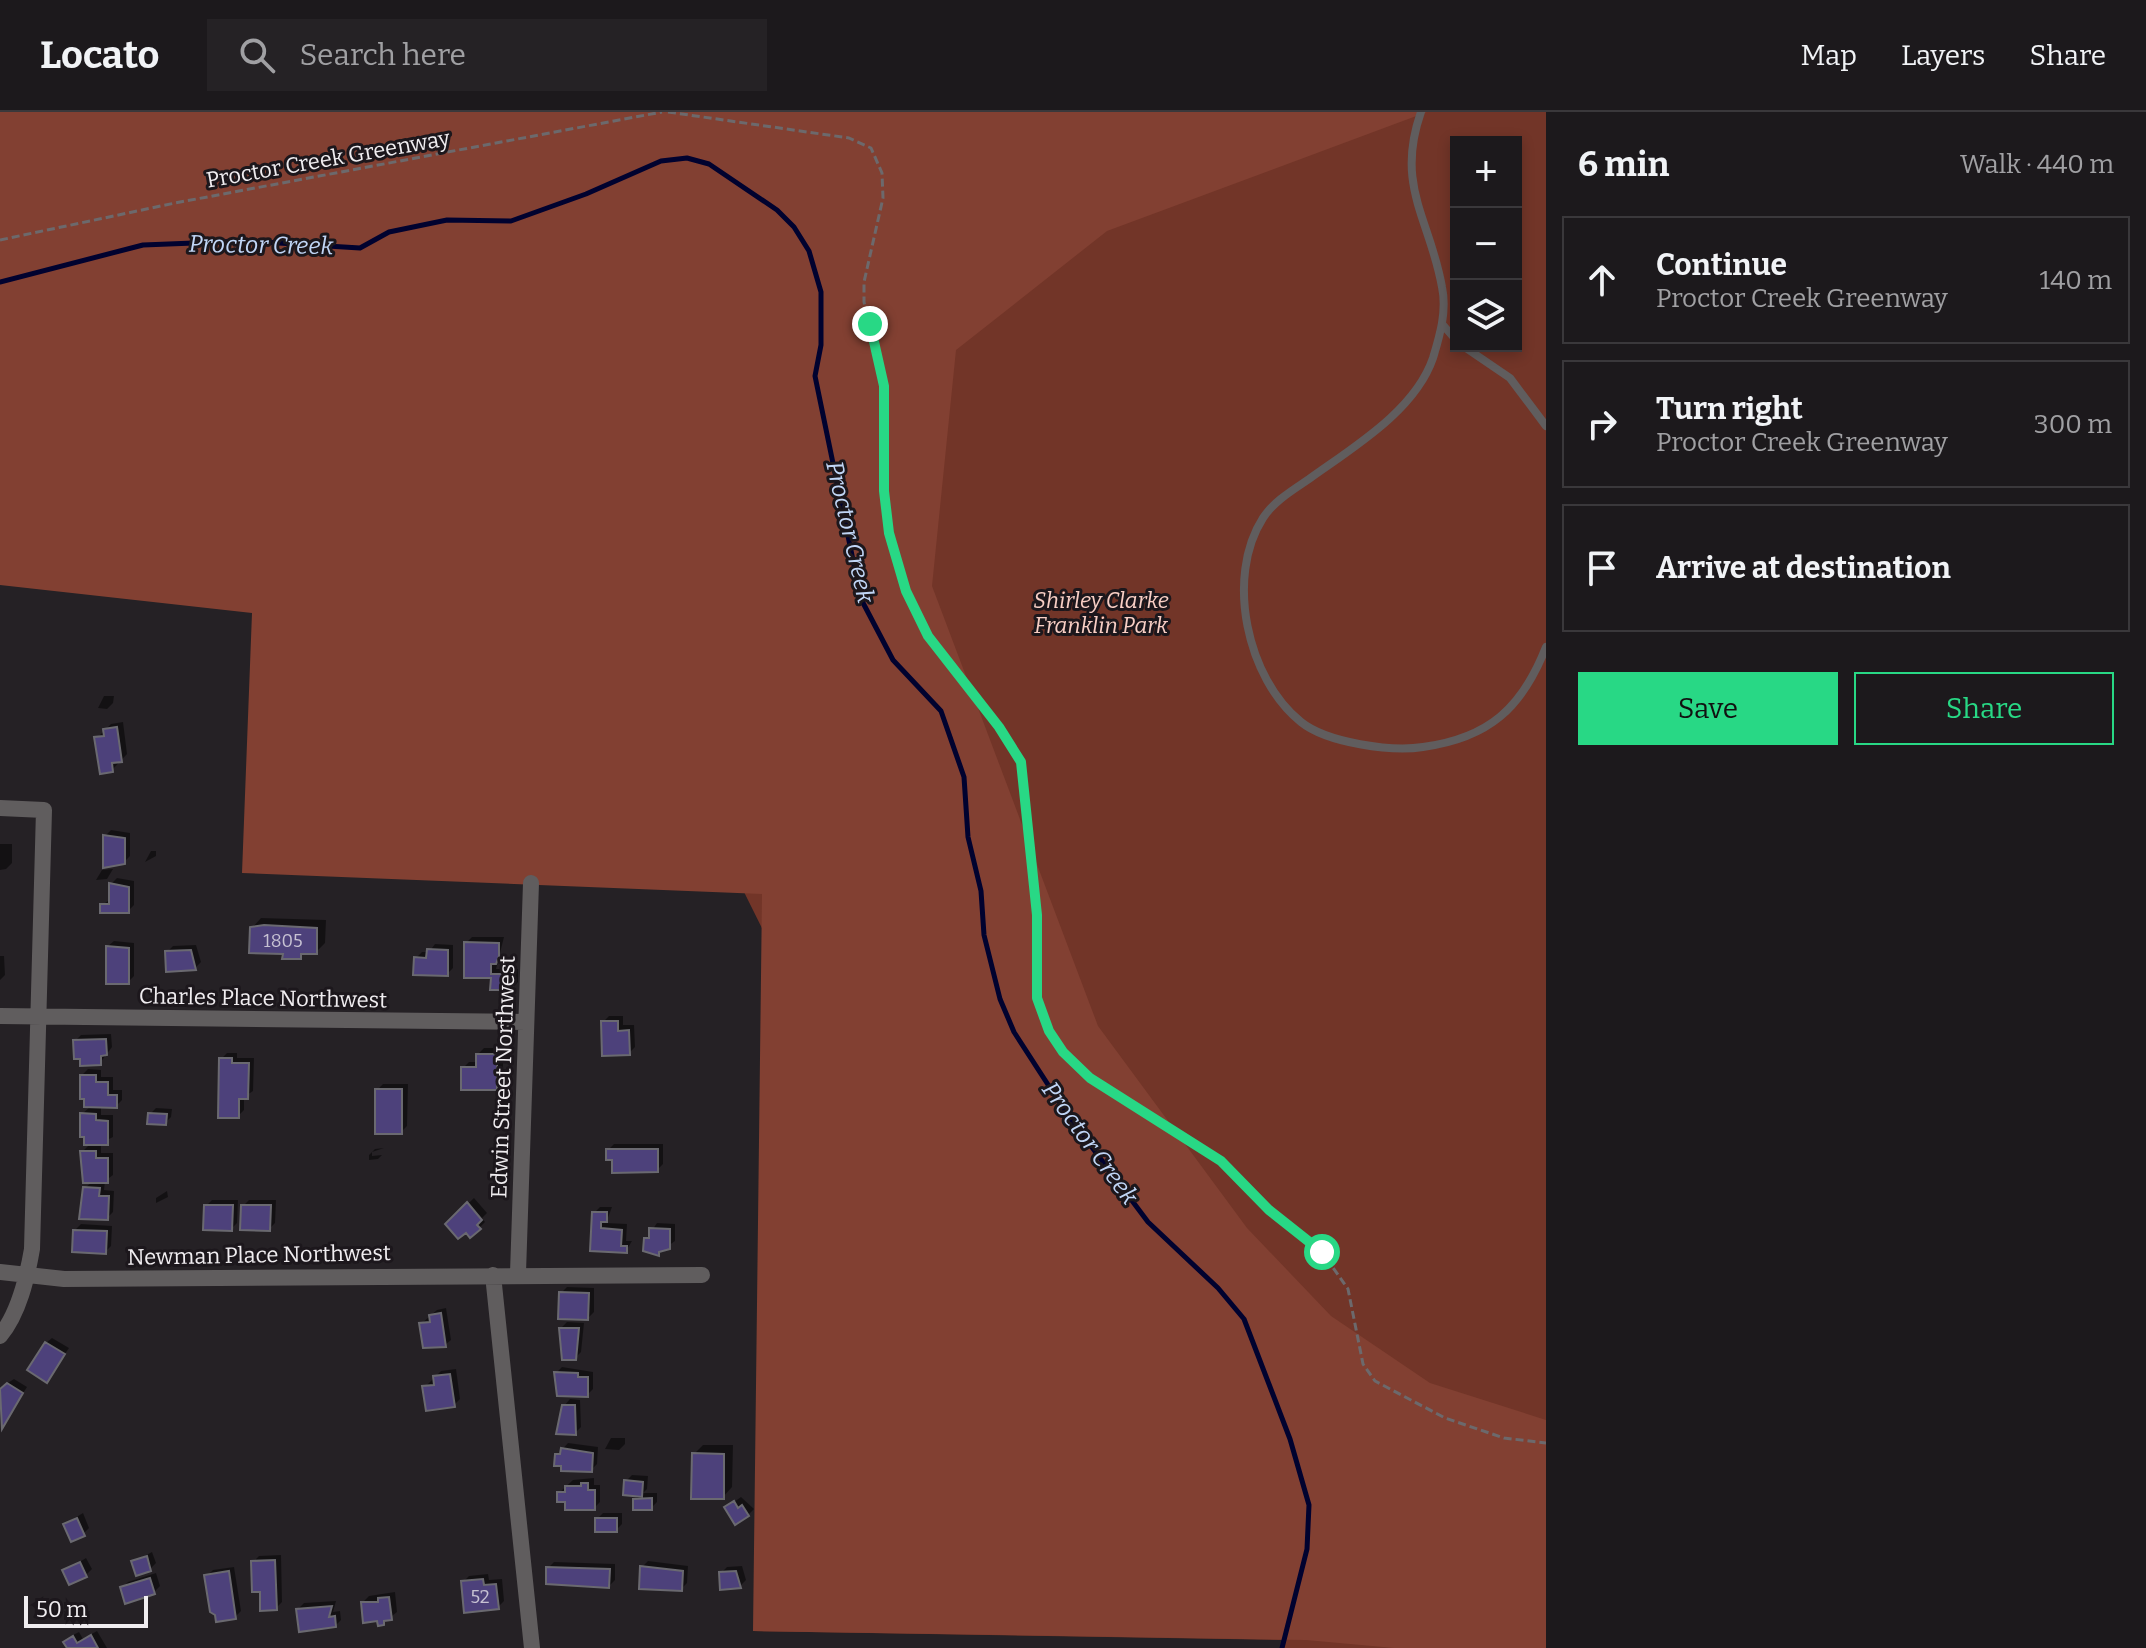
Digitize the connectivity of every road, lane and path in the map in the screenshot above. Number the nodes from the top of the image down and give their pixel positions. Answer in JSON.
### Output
{"nodes":[{"id":1,"x":662,"y":112,"type":"edge"},
{"id":2,"x":668,"y":112,"type":"edge"},
{"id":3,"x":1421,"y":112,"type":"edge"},
{"id":4,"x":0,"y":240,"type":"edge"},
{"id":5,"x":1443,"y":325,"type":"junction"},
{"id":6,"x":1450,"y":333,"type":"edge"},
{"id":7,"x":1472,"y":352,"type":"edge"},
{"id":8,"x":1546,"y":426,"type":"edge"},
{"id":9,"x":1546,"y":647,"type":"edge"},
{"id":10,"x":0,"y":808,"type":"edge"},
{"id":11,"x":531,"y":883,"type":"dead end"},
{"id":12,"x":0,"y":1016,"type":"edge"},
{"id":13,"x":39,"y":1018,"type":"junction"},
{"id":14,"x":526,"y":1022,"type":"junction"},
{"id":15,"x":0,"y":1272,"type":"edge"},
{"id":16,"x":518,"y":1273,"type":"junction"},
{"id":17,"x":27,"y":1274,"type":"junction"},
{"id":18,"x":493,"y":1275,"type":"junction"},
{"id":19,"x":702,"y":1275,"type":"dead end"},
{"id":20,"x":0,"y":1336,"type":"edge"},
{"id":21,"x":1546,"y":1443,"type":"edge"},
{"id":22,"x":532,"y":1648,"type":"edge"}],
"edges":[{"from":1,"to":4,"type":"path","name":"Proctor Creek Greenway"},
{"from":2,"to":21,"type":"path"},
{"from":3,"to":5,"type":"lane"},
{"from":5,"to":6,"type":"lane"},
{"from":5,"to":9,"type":"lane"},
{"from":7,"to":8,"type":"lane"},
{"from":10,"to":13,"type":"street"},
{"from":11,"to":14,"type":"street","name":"Edwin Street Northwest"},
{"from":12,"to":13,"type":"street","name":"Charles Place Northwest"},
{"from":13,"to":14,"type":"street","name":"Charles Place Northwest"},
{"from":13,"to":17,"type":"street"},
{"from":14,"to":16,"type":"street","name":"Edwin Street Northwest"},
{"from":15,"to":17,"type":"street","name":"Newman Place Northwest"},
{"from":16,"to":18,"type":"street","name":"Newman Place Northwest"},
{"from":16,"to":19,"type":"street","name":"Newman Place Northwest"},
{"from":17,"to":18,"type":"street","name":"Newman Place Northwest"},
{"from":17,"to":20,"type":"street"},
{"from":18,"to":22,"type":"street"}]}
